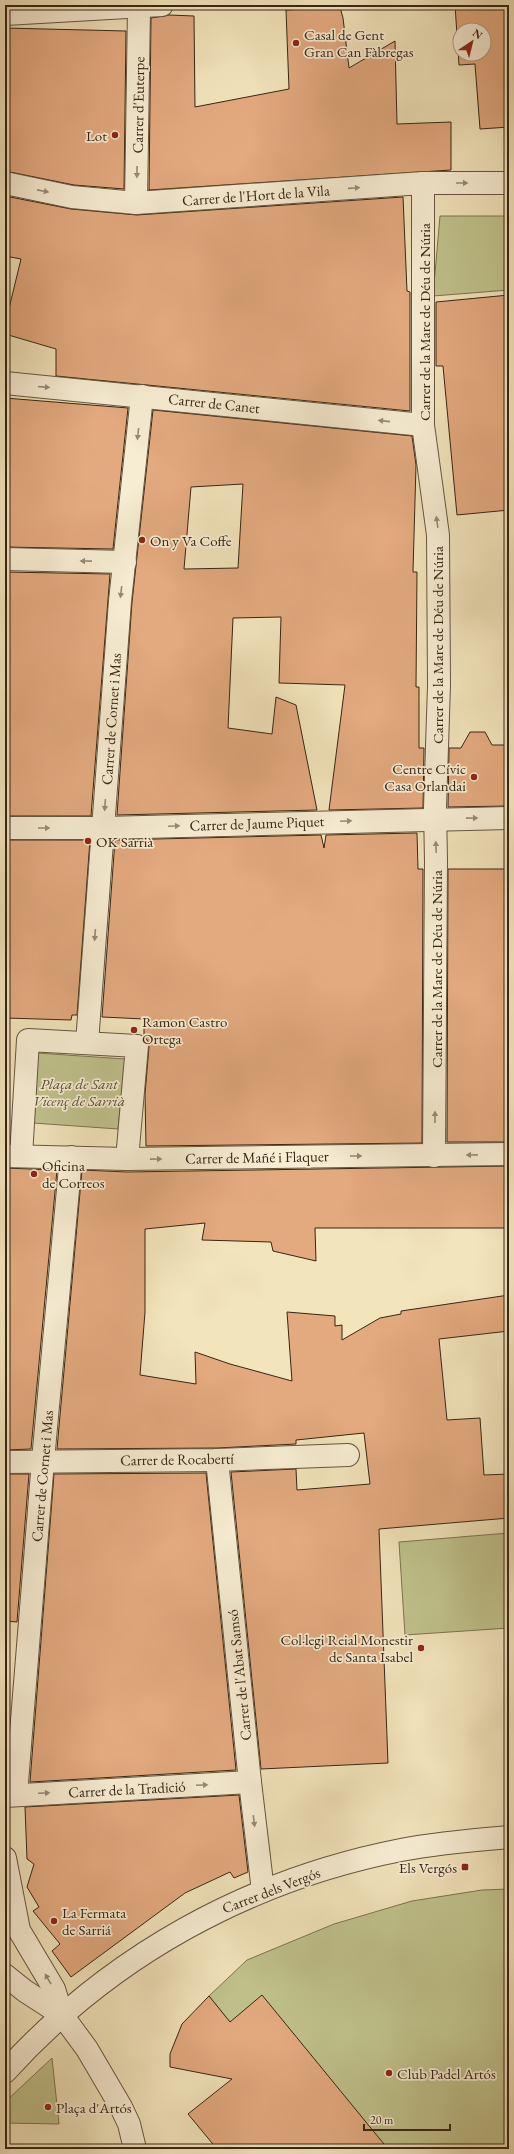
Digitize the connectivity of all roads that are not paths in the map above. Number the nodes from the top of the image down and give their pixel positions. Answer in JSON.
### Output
{"nodes":[{"id":1,"x":162,"y":5,"type":"edge"},
{"id":2,"x":139,"y":6,"type":"junction"},
{"id":3,"x":5,"y":14,"type":"edge"},
{"id":4,"x":423,"y":183,"type":"junction"},
{"id":5,"x":509,"y":183,"type":"edge"},
{"id":6,"x":5,"y":184,"type":"edge"},
{"id":7,"x":136,"y":203,"type":"junction"},
{"id":8,"x":5,"y":383,"type":"edge"},
{"id":9,"x":142,"y":396,"type":"junction"},
{"id":10,"x":423,"y":425,"type":"junction"},
{"id":11,"x":5,"y":558,"type":"edge"},
{"id":12,"x":125,"y":562,"type":"junction"},
{"id":13,"x":435,"y":818,"type":"junction"},
{"id":14,"x":509,"y":818,"type":"edge"},
{"id":15,"x":5,"y":828,"type":"edge"},
{"id":16,"x":103,"y":828,"type":"junction"},
{"id":17,"x":87,"y":1043,"type":"junction"},
{"id":18,"x":509,"y":1154,"type":"edge"},
{"id":19,"x":13,"y":1156,"type":"edge"},
{"id":20,"x":434,"y":1156,"type":"junction"},
{"id":21,"x":71,"y":1158,"type":"junction"},
{"id":22,"x":127,"y":1159,"type":"junction"},
{"id":23,"x":348,"y":1455,"type":"dead end"},
{"id":24,"x":43,"y":1460,"type":"junction"},
{"id":25,"x":217,"y":1460,"type":"junction"},
{"id":26,"x":5,"y":1462,"type":"edge"},
{"id":27,"x":250,"y":1782,"type":"junction"},
{"id":28,"x":11,"y":1795,"type":"edge"},
{"id":29,"x":509,"y":1837,"type":"edge"},
{"id":30,"x":5,"y":1858,"type":"edge"},
{"id":31,"x":263,"y":1891,"type":"junction"},
{"id":32,"x":5,"y":1975,"type":"edge"},
{"id":33,"x":62,"y":2015,"type":"junction"},
{"id":34,"x":5,"y":2072,"type":"edge"},
{"id":35,"x":135,"y":2149,"type":"edge"}],
"edges":[{"from":1,"to":2,"type":"street"},
{"from":2,"to":3,"type":"street"},
{"from":2,"to":7,"type":"street","name":"Carrer d'Euterpe","one_way":true},
{"from":4,"to":5,"type":"street","name":"Carrer de l'Hort de la Vila","one_way":true},
{"from":7,"to":4,"type":"street","name":"Carrer de l'Hort de la Vila","one_way":true},
{"from":4,"to":10,"type":"street","name":"Carrer de la Mare de Déu de Núria"},
{"from":6,"to":7,"type":"street","name":"Carrer de l'Hort de la Vila","one_way":true},
{"from":8,"to":9,"type":"street","name":"Carrer de Canet","one_way":true},
{"from":10,"to":9,"type":"street","name":"Carrer de Canet","one_way":true},
{"from":9,"to":12,"type":"street","name":"Carrer de Cornet i Mas","one_way":true},
{"from":13,"to":10,"type":"street","name":"Carrer de la Mare de Déu de Núria","one_way":true},
{"from":12,"to":11,"type":"street","one_way":true},
{"from":12,"to":16,"type":"street","name":"Carrer de Cornet i Mas","one_way":true},
{"from":13,"to":14,"type":"street","name":"Carrer de Jaume Piquet","one_way":true},
{"from":16,"to":13,"type":"street","name":"Carrer de Jaume Piquet","one_way":true},
{"from":20,"to":13,"type":"street","name":"Carrer de la Mare de Déu de Núria","one_way":true},
{"from":15,"to":16,"type":"street","name":"Carrer de Jaume Piquet","one_way":true},
{"from":16,"to":17,"type":"street","name":"Carrer de Cornet i Mas","one_way":true},
{"from":17,"to":19,"type":"street"},
{"from":17,"to":22,"type":"street"},
{"from":18,"to":20,"type":"street","name":"Carrer de Mañé i Flaquer","one_way":true},
{"from":19,"to":21,"type":"street","name":"Carrer de Mañé i Flaquer"},
{"from":22,"to":20,"type":"street","name":"Carrer de Mañé i Flaquer","one_way":true},
{"from":21,"to":22,"type":"street","name":"Carrer de Mañé i Flaquer"},
{"from":21,"to":24,"type":"street","name":"Carrer de Cornet i Mas"},
{"from":23,"to":25,"type":"street","name":"Carrer de Rocabertí"},
{"from":24,"to":25,"type":"street","name":"Carrer de Rocabertí"},
{"from":24,"to":26,"type":"street","name":"Carrer de Rocabertí"},
{"from":24,"to":28,"type":"street","name":"Carrer de Cornet i Mas"},
{"from":25,"to":27,"type":"street","name":"Carrer de l'Abat Samsó"},
{"from":28,"to":27,"type":"street","name":"Carrer de la Tradició","one_way":true},
{"from":27,"to":31,"type":"street","name":"Carrer de l'Abat Samsó","one_way":true},
{"from":29,"to":31,"type":"street","name":"Carrer dels Vergós"},
{"from":33,"to":30,"type":"street","one_way":true},
{"from":31,"to":33,"type":"street","name":"Carrer dels Vergós"},
{"from":32,"to":33,"type":"street"},
{"from":33,"to":34,"type":"street","name":"Carrer dels Vergós"},
{"from":33,"to":35,"type":"street"}]}
